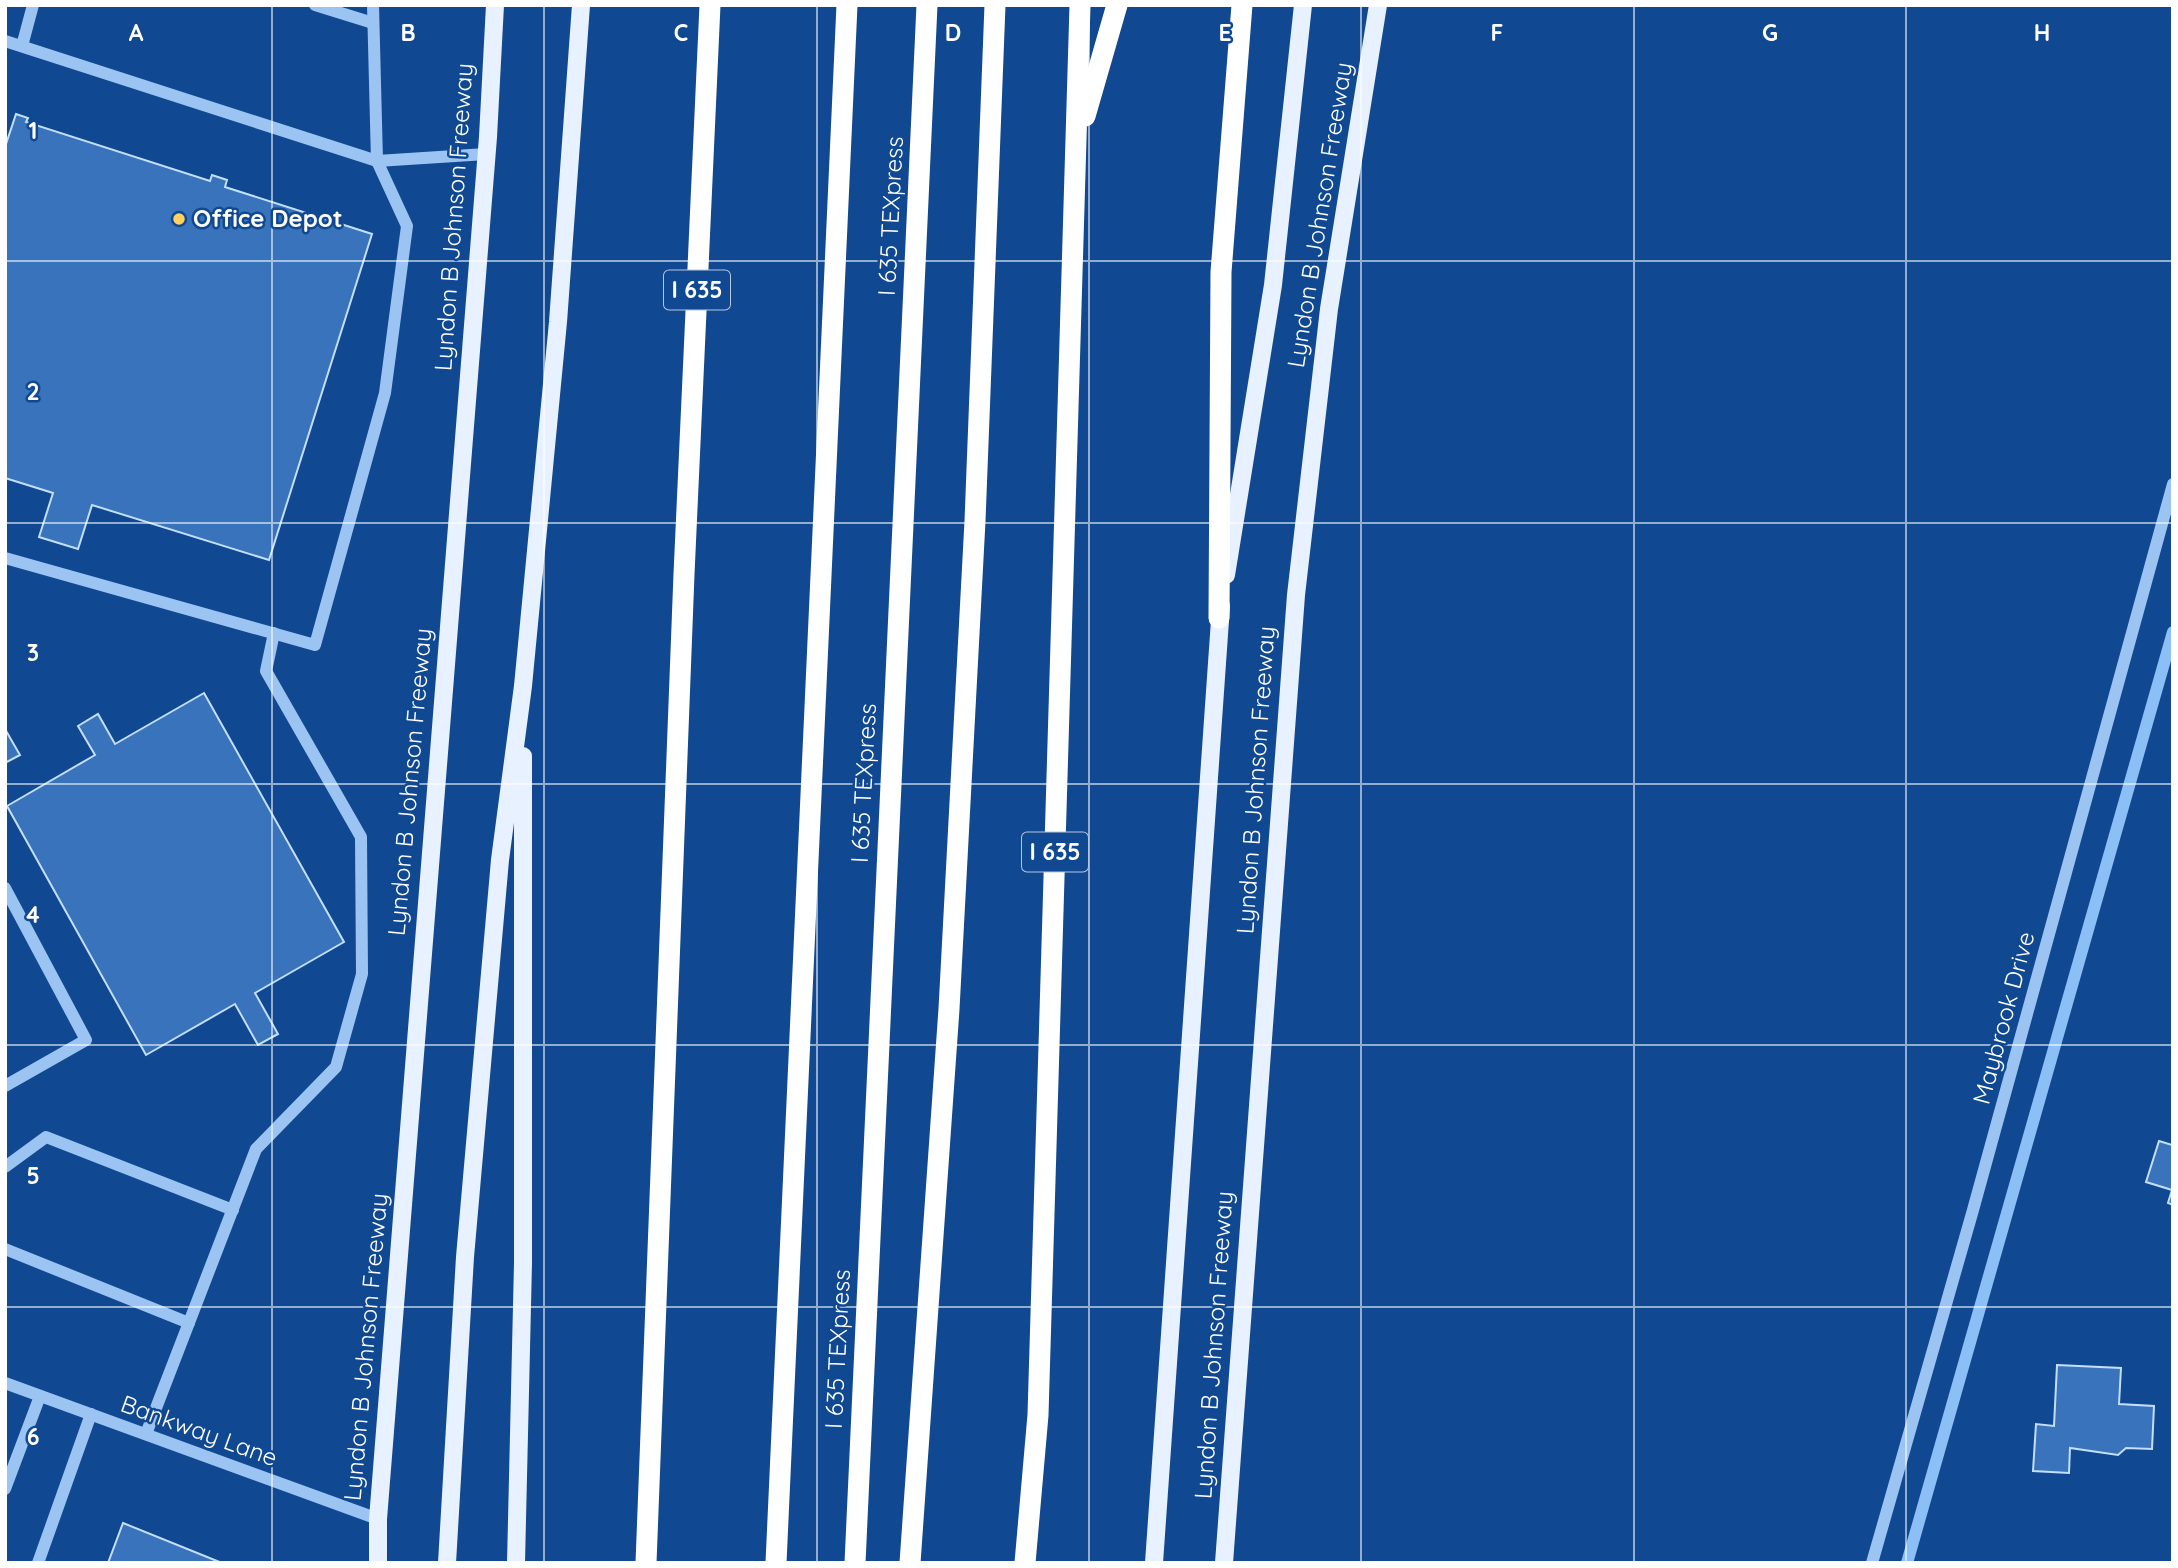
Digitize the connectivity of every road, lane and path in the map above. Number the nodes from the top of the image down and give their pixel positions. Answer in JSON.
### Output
{"nodes":[{"id":1,"x":33,"y":5,"type":"edge"},
{"id":2,"x":315,"y":5,"type":"edge"},
{"id":3,"x":373,"y":5,"type":"edge"},
{"id":4,"x":495,"y":5,"type":"edge"},
{"id":5,"x":581,"y":5,"type":"edge"},
{"id":6,"x":710,"y":5,"type":"edge"},
{"id":7,"x":847,"y":5,"type":"edge"},
{"id":8,"x":927,"y":5,"type":"edge"},
{"id":9,"x":995,"y":5,"type":"edge"},
{"id":10,"x":1080,"y":5,"type":"edge"},
{"id":11,"x":1117,"y":5,"type":"edge"},
{"id":12,"x":1242,"y":5,"type":"edge"},
{"id":13,"x":1303,"y":5,"type":"edge"},
{"id":14,"x":1365,"y":5,"type":"edge"},
{"id":15,"x":1378,"y":5,"type":"edge"},
{"id":16,"x":373,"y":23,"type":"junction"},
{"id":17,"x":1374,"y":39,"type":"junction"},
{"id":18,"x":5,"y":41,"type":"edge"},
{"id":19,"x":22,"y":46,"type":"junction"},
{"id":20,"x":1077,"y":141,"type":"junction"},
{"id":21,"x":486,"y":154,"type":"junction"},
{"id":22,"x":377,"y":161,"type":"junction"},
{"id":23,"x":2173,"y":484,"type":"edge"},
{"id":24,"x":5,"y":558,"type":"edge"},
{"id":25,"x":1219,"y":618,"type":"junction"},
{"id":26,"x":274,"y":633,"type":"junction"},
{"id":27,"x":523,"y":686,"type":"junction"},
{"id":28,"x":5,"y":888,"type":"edge"},
{"id":29,"x":5,"y":1086,"type":"edge"},
{"id":30,"x":5,"y":1167,"type":"edge"},
{"id":31,"x":233,"y":1210,"type":"junction"},
{"id":32,"x":5,"y":1249,"type":"edge"},
{"id":33,"x":189,"y":1323,"type":"junction"},
{"id":34,"x":5,"y":1383,"type":"edge"},
{"id":35,"x":40,"y":1396,"type":"junction"},
{"id":36,"x":91,"y":1414,"type":"junction"},
{"id":37,"x":146,"y":1434,"type":"junction"},
{"id":38,"x":5,"y":1489,"type":"edge"},
{"id":39,"x":378,"y":1519,"type":"junction"},
{"id":40,"x":38,"y":1563,"type":"edge"},
{"id":41,"x":378,"y":1563,"type":"edge"},
{"id":42,"x":447,"y":1563,"type":"edge"},
{"id":43,"x":516,"y":1563,"type":"edge"},
{"id":44,"x":646,"y":1563,"type":"edge"},
{"id":45,"x":776,"y":1563,"type":"edge"},
{"id":46,"x":855,"y":1563,"type":"edge"},
{"id":47,"x":910,"y":1563,"type":"edge"},
{"id":48,"x":1025,"y":1563,"type":"edge"},
{"id":49,"x":1154,"y":1563,"type":"edge"},
{"id":50,"x":1224,"y":1563,"type":"edge"},
{"id":51,"x":1872,"y":1563,"type":"edge"}],
"edges":[{"from":1,"to":19,"type":"street"},
{"from":2,"to":16,"type":"street"},
{"from":3,"to":16,"type":"street"},
{"from":4,"to":21,"type":"main road","name":"Lyndon B Johnson Freeway"},
{"from":5,"to":27,"type":"main road"},
{"from":6,"to":44,"type":"highway","number":"I 635"},
{"from":7,"to":45,"type":"highway"},
{"from":8,"to":46,"type":"highway","name":"I 635 TEXpress"},
{"from":9,"to":47,"type":"highway"},
{"from":10,"to":20,"type":"highway","number":"I 635"},
{"from":11,"to":20,"type":"highway"},
{"from":12,"to":25,"type":"highway"},
{"from":13,"to":25,"type":"main road"},
{"from":14,"to":17,"type":"main road"},
{"from":15,"to":17,"type":"main road","name":"Lyndon B Johnson Freeway"},
{"from":16,"to":22,"type":"street"},
{"from":17,"to":50,"type":"main road","name":"Lyndon B Johnson Freeway"},
{"from":18,"to":19,"type":"street"},
{"from":19,"to":22,"type":"street"},
{"from":20,"to":48,"type":"highway","number":"I 635"},
{"from":21,"to":22,"type":"street"},
{"from":21,"to":39,"type":"main road","name":"Lyndon B Johnson Freeway"},
{"from":22,"to":26,"type":"street"},
{"from":23,"to":51,"type":"street","name":"Maybrook Drive"},
{"from":24,"to":26,"type":"street"},
{"from":25,"to":49,"type":"main road"},
{"from":26,"to":31,"type":"street"},
{"from":27,"to":42,"type":"main road"},
{"from":27,"to":43,"type":"main road"},
{"from":28,"to":29,"type":"street"},
{"from":30,"to":31,"type":"street"},
{"from":31,"to":33,"type":"street"},
{"from":32,"to":33,"type":"street"},
{"from":33,"to":37,"type":"street"},
{"from":34,"to":35,"type":"street","name":"Bankway Lane"},
{"from":35,"to":36,"type":"street","name":"Bankway Lane"},
{"from":35,"to":38,"type":"street"},
{"from":36,"to":37,"type":"street","name":"Bankway Lane"},
{"from":36,"to":40,"type":"street"},
{"from":37,"to":39,"type":"street","name":"Bankway Lane"},
{"from":39,"to":41,"type":"main road","name":"Lyndon B Johnson Freeway"}]}
